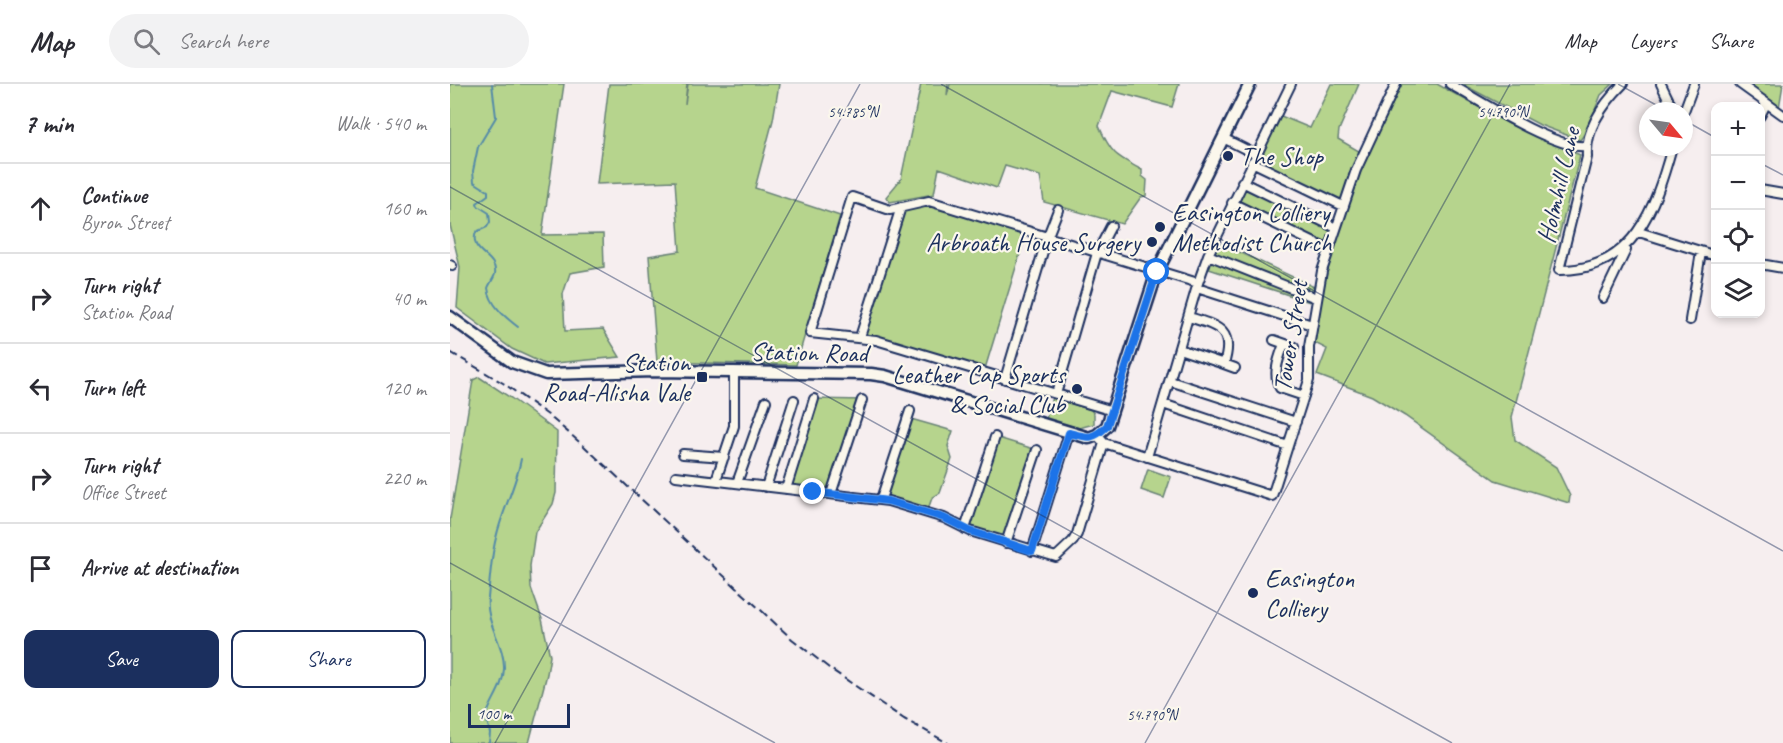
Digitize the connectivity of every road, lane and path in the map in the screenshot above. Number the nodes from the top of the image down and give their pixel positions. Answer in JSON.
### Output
{"nodes":[{"id":1,"x":1250,"y":84,"type":"edge"},
{"id":2,"x":1291,"y":84,"type":"edge"},
{"id":3,"x":1396,"y":84,"type":"edge"},
{"id":4,"x":1450,"y":84,"type":"edge"},
{"id":5,"x":1623,"y":84,"type":"edge"},
{"id":6,"x":1660,"y":84,"type":"edge"},
{"id":7,"x":1694,"y":84,"type":"edge"},
{"id":8,"x":1740,"y":84,"type":"edge"},
{"id":9,"x":1669,"y":102,"type":"edge"},
{"id":10,"x":1687,"y":102,"type":"edge"},
{"id":11,"x":1766,"y":104,"type":"joint"},
{"id":12,"x":1783,"y":115,"type":"edge"},
{"id":13,"x":1223,"y":138,"type":"junction"},
{"id":14,"x":1586,"y":146,"type":"junction"},
{"id":15,"x":1670,"y":156,"type":"edge"},
{"id":16,"x":1254,"y":158,"type":"junction"},
{"id":17,"x":1242,"y":182,"type":"junction"},
{"id":18,"x":1765,"y":191,"type":"edge"},
{"id":19,"x":1783,"y":194,"type":"edge"},
{"id":20,"x":1232,"y":203,"type":"junction"},
{"id":21,"x":1343,"y":206,"type":"junction"},
{"id":22,"x":901,"y":207,"type":"junction"},
{"id":23,"x":1058,"y":210,"type":"dead end"},
{"id":24,"x":1111,"y":226,"type":"dead end"},
{"id":25,"x":1336,"y":228,"type":"junction"},
{"id":26,"x":1639,"y":232,"type":"junction"},
{"id":27,"x":1047,"y":238,"type":"junction"},
{"id":28,"x":1628,"y":245,"type":"junction"},
{"id":29,"x":1329,"y":250,"type":"junction"},
{"id":30,"x":1701,"y":252,"type":"junction"},
{"id":31,"x":1097,"y":253,"type":"junction"},
{"id":32,"x":1208,"y":255,"type":"junction"},
{"id":33,"x":1711,"y":255,"type":"edge"},
{"id":34,"x":1765,"y":265,"type":"edge"},
{"id":35,"x":1783,"y":268,"type":"edge"},
{"id":36,"x":1157,"y":272,"type":"junction"},
{"id":37,"x":1197,"y":285,"type":"junction"},
{"id":38,"x":1316,"y":298,"type":"junction"},
{"id":39,"x":1603,"y":298,"type":"dead end"},
{"id":40,"x":450,"y":317,"type":"edge"},
{"id":41,"x":1189,"y":317,"type":"junction"},
{"id":42,"x":1690,"y":320,"type":"dead end"},
{"id":43,"x":1312,"y":325,"type":"junction"},
{"id":44,"x":860,"y":337,"type":"junction"},
{"id":45,"x":1274,"y":340,"type":"dead end"},
{"id":46,"x":1284,"y":344,"type":"junction"},
{"id":47,"x":1294,"y":347,"type":"dead end"},
{"id":48,"x":1179,"y":349,"type":"junction"},
{"id":49,"x":1224,"y":364,"type":"junction"},
{"id":50,"x":1235,"y":368,"type":"dead end"},
{"id":51,"x":734,"y":372,"type":"junction"},
{"id":52,"x":1005,"y":379,"type":"junction"},
{"id":53,"x":1170,"y":381,"type":"junction"},
{"id":54,"x":1056,"y":394,"type":"junction"},
{"id":55,"x":1304,"y":396,"type":"junction"},
{"id":56,"x":814,"y":399,"type":"dead end"},
{"id":57,"x":794,"y":400,"type":"dead end"},
{"id":58,"x":862,"y":400,"type":"dead end"},
{"id":59,"x":766,"y":401,"type":"dead end"},
{"id":60,"x":1163,"y":404,"type":"junction"},
{"id":61,"x":910,"y":411,"type":"dead end"},
{"id":62,"x":1113,"y":411,"type":"junction"},
{"id":63,"x":1296,"y":422,"type":"junction"},
{"id":64,"x":1069,"y":433,"type":"junction"},
{"id":65,"x":995,"y":437,"type":"dead end"},
{"id":66,"x":1101,"y":439,"type":"junction"},
{"id":67,"x":1288,"y":446,"type":"junction"},
{"id":68,"x":1037,"y":450,"type":"dead end"},
{"id":69,"x":683,"y":454,"type":"dead end"},
{"id":70,"x":724,"y":457,"type":"junction"},
{"id":71,"x":1147,"y":457,"type":"junction"},
{"id":72,"x":676,"y":476,"type":"dead end"},
{"id":73,"x":716,"y":480,"type":"junction"},
{"id":74,"x":737,"y":483,"type":"junction"},
{"id":75,"x":766,"y":488,"type":"junction"},
{"id":76,"x":786,"y":489,"type":"junction"},
{"id":77,"x":831,"y":494,"type":"junction"},
{"id":78,"x":881,"y":499,"type":"junction"},
{"id":79,"x":965,"y":529,"type":"junction"},
{"id":80,"x":1006,"y":543,"type":"junction"},
{"id":81,"x":1032,"y":551,"type":"junction"}],
"edges":[{"from":1,"to":13,"type":"main road"},
{"from":2,"to":16,"type":"street"},
{"from":3,"to":21,"type":"street","name":"Tower Street"},
{"from":4,"to":14,"type":"street"},
{"from":5,"to":14,"type":"street","name":"Holmhill Lane"},
{"from":6,"to":9,"type":"street"},
{"from":7,"to":10,"type":"street"},
{"from":8,"to":11,"type":"street"},
{"from":11,"to":12,"type":"street"},
{"from":13,"to":16,"type":"street"},
{"from":13,"to":36,"type":"main road"},
{"from":14,"to":28,"type":"street","name":"Holmhill Lane"},
{"from":15,"to":26,"type":"street"},
{"from":16,"to":17,"type":"street"},
{"from":16,"to":21,"type":"street"},
{"from":17,"to":20,"type":"street"},
{"from":17,"to":25,"type":"street"},
{"from":18,"to":19,"type":"street"},
{"from":20,"to":29,"type":"street"},
{"from":20,"to":32,"type":"street"},
{"from":21,"to":25,"type":"street","name":"Tower Street"},
{"from":22,"to":27,"type":"street"},
{"from":22,"to":44,"type":"street"},
{"from":22,"to":44,"type":"street"},
{"from":23,"to":27,"type":"street"},
{"from":24,"to":31,"type":"street"},
{"from":25,"to":29,"type":"street","name":"Tower Street"},
{"from":26,"to":28,"type":"street"},
{"from":26,"to":30,"type":"street"},
{"from":27,"to":31,"type":"street"},
{"from":27,"to":52,"type":"street"},
{"from":28,"to":39,"type":"street"},
{"from":29,"to":38,"type":"street","name":"Tower Street"},
{"from":30,"to":33,"type":"street"},
{"from":30,"to":42,"type":"street"},
{"from":31,"to":36,"type":"street"},
{"from":31,"to":54,"type":"street"},
{"from":32,"to":37,"type":"street"},
{"from":32,"to":38,"type":"street"},
{"from":34,"to":35,"type":"street"},
{"from":36,"to":37,"type":"street"},
{"from":36,"to":62,"type":"main road"},
{"from":37,"to":41,"type":"street"},
{"from":37,"to":43,"type":"street"},
{"from":38,"to":43,"type":"street","name":"Tower Street"},
{"from":40,"to":51,"type":"main road","name":"Station Road"},
{"from":41,"to":48,"type":"street"},
{"from":41,"to":49,"type":"street"},
{"from":43,"to":55,"type":"street","name":"Tower Street"},
{"from":44,"to":52,"type":"street"},
{"from":45,"to":46,"type":"street"},
{"from":46,"to":47,"type":"street"},
{"from":46,"to":55,"type":"street"},
{"from":48,"to":49,"type":"street"},
{"from":48,"to":53,"type":"street"},
{"from":49,"to":50,"type":"street"},
{"from":51,"to":64,"type":"main road","name":"Station Road"},
{"from":51,"to":70,"type":"street"},
{"from":52,"to":54,"type":"street"},
{"from":53,"to":60,"type":"street"},
{"from":53,"to":63,"type":"street"},
{"from":54,"to":62,"type":"street"},
{"from":55,"to":63,"type":"street","name":"Tower Street"},
{"from":56,"to":76,"type":"street"},
{"from":57,"to":75,"type":"street"},
{"from":58,"to":77,"type":"street"},
{"from":59,"to":74,"type":"street"},
{"from":60,"to":67,"type":"street"},
{"from":60,"to":71,"type":"street"},
{"from":61,"to":78,"type":"street"},
{"from":62,"to":66,"type":"main road"},
{"from":63,"to":67,"type":"street","name":"Tower Street"},
{"from":64,"to":66,"type":"main road","name":"Station Road"},
{"from":64,"to":81,"type":"street"},
{"from":65,"to":79,"type":"street"},
{"from":66,"to":71,"type":"street"},
{"from":66,"to":81,"type":"street"},
{"from":67,"to":71,"type":"street","name":"Tower Street"},
{"from":68,"to":80,"type":"street"},
{"from":69,"to":70,"type":"street"},
{"from":70,"to":73,"type":"street"},
{"from":72,"to":73,"type":"street"},
{"from":73,"to":74,"type":"street"},
{"from":74,"to":75,"type":"street"},
{"from":75,"to":76,"type":"street"},
{"from":76,"to":77,"type":"street"},
{"from":77,"to":78,"type":"street"},
{"from":78,"to":79,"type":"street"},
{"from":79,"to":80,"type":"street"},
{"from":80,"to":81,"type":"street"}]}
